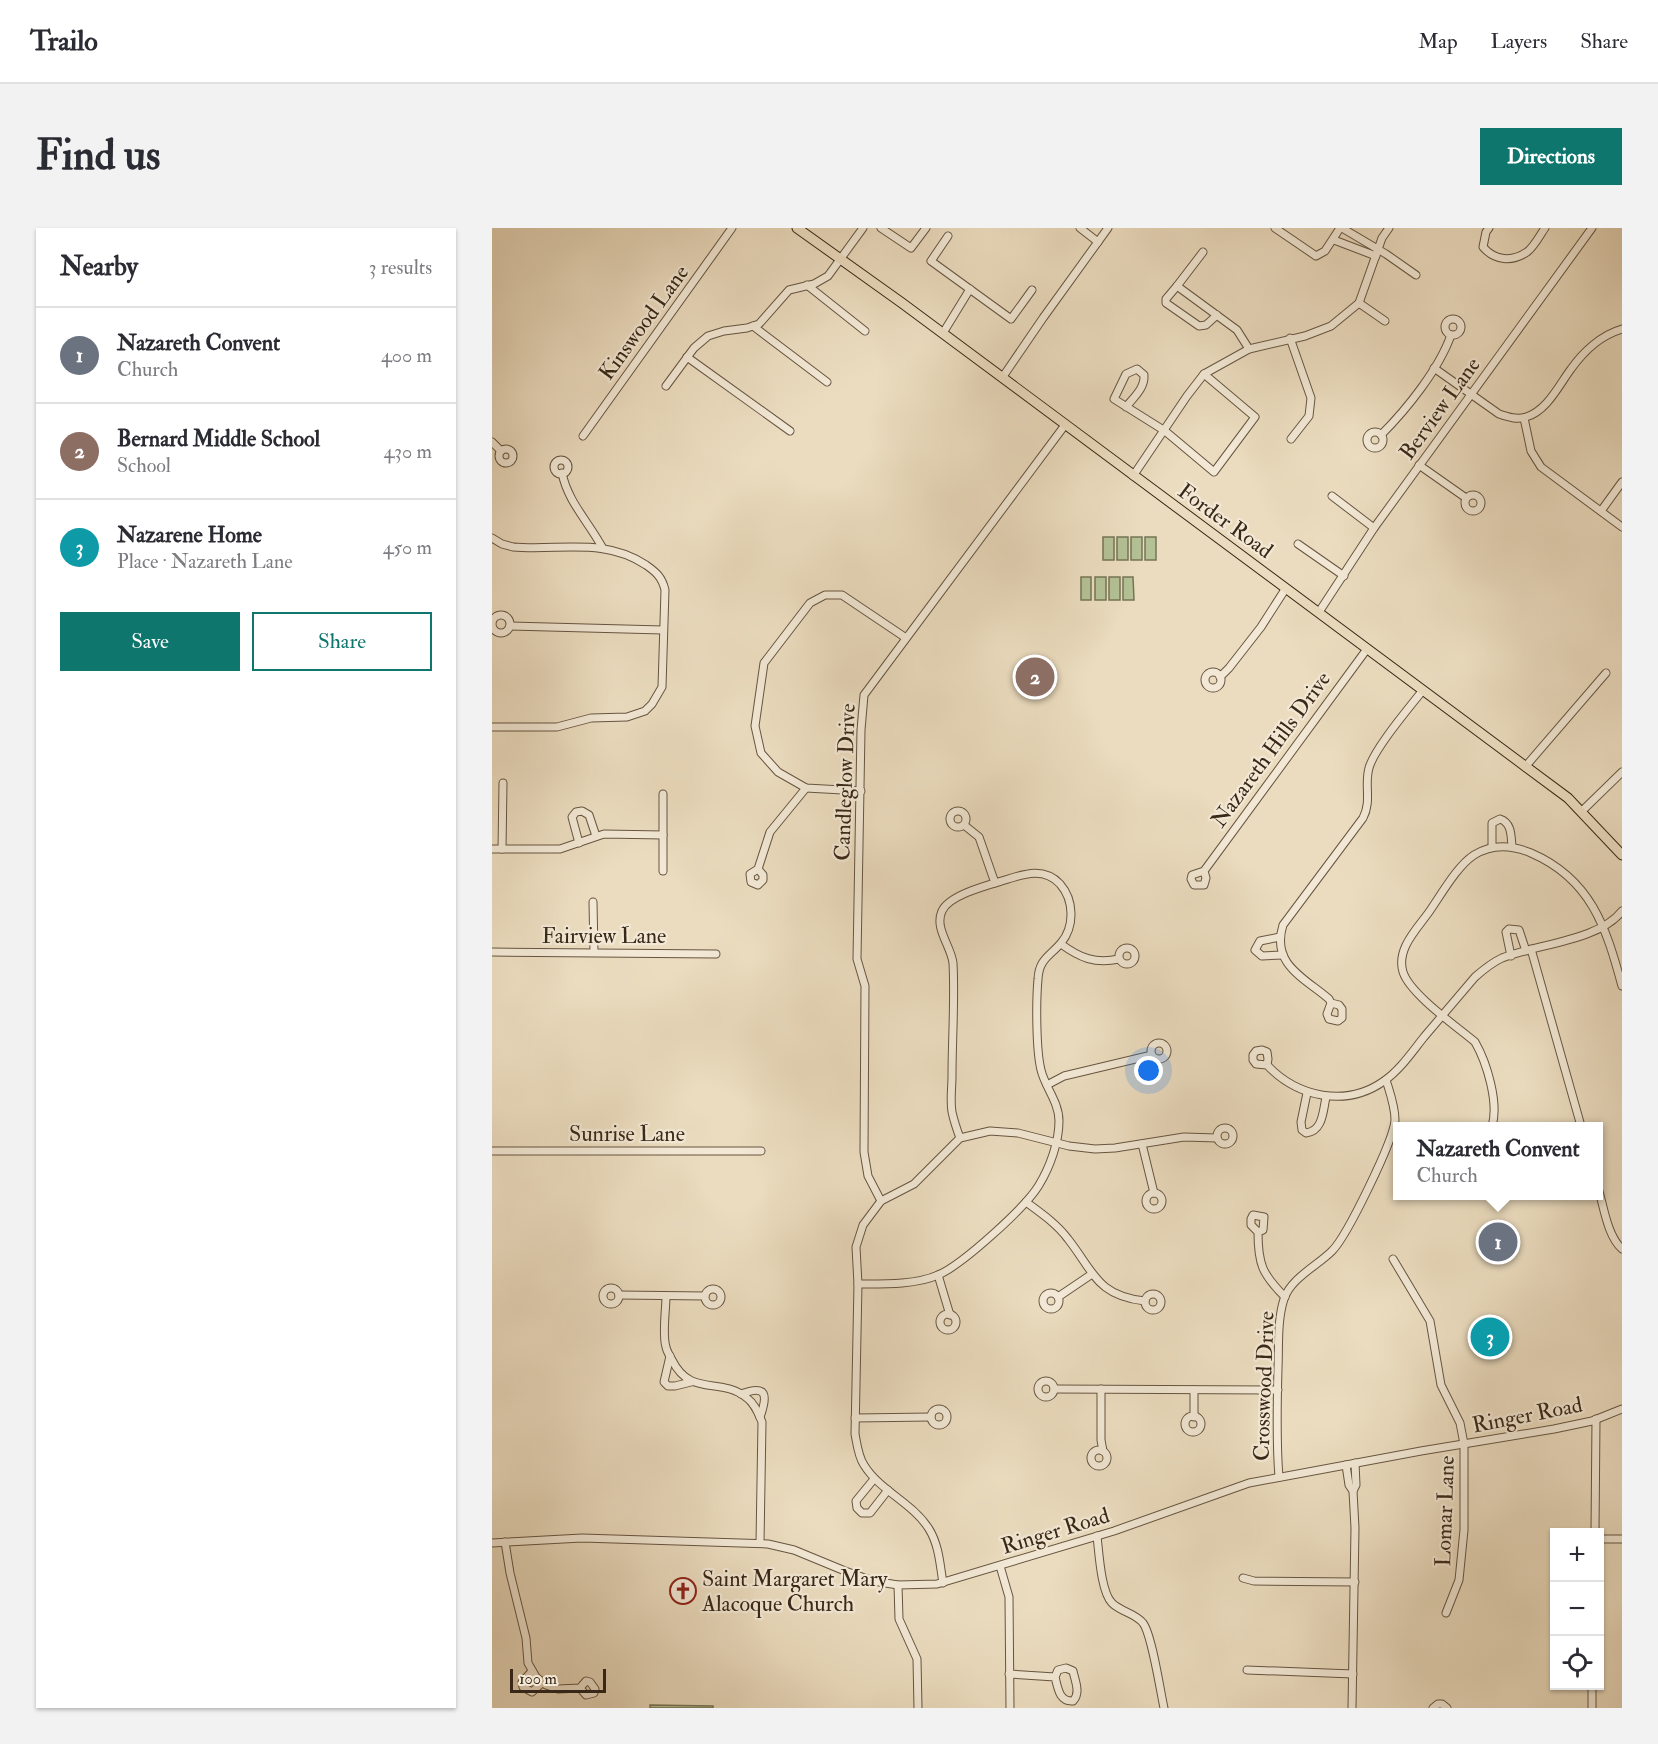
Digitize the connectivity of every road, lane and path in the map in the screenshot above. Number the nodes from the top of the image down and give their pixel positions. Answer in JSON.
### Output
{"nodes":[{"id":1,"x":732,"y":228,"type":"edge"},
{"id":2,"x":863,"y":228,"type":"edge"},
{"id":3,"x":881,"y":228,"type":"edge"},
{"id":4,"x":926,"y":228,"type":"edge"},
{"id":5,"x":1080,"y":228,"type":"edge"},
{"id":6,"x":1108,"y":228,"type":"edge"},
{"id":7,"x":1275,"y":228,"type":"edge"},
{"id":8,"x":1341,"y":228,"type":"edge"},
{"id":9,"x":1389,"y":228,"type":"edge"},
{"id":10,"x":1489,"y":228,"type":"edge"},
{"id":11,"x":1545,"y":228,"type":"edge"},
{"id":12,"x":1592,"y":228,"type":"edge"},
{"id":13,"x":802,"y":229,"type":"edge"},
{"id":14,"x":948,"y":236,"type":"dead end"},
{"id":15,"x":1334,"y":240,"type":"junction"},
{"id":16,"x":1098,"y":242,"type":"junction"},
{"id":17,"x":1203,"y":252,"type":"dead end"},
{"id":18,"x":1378,"y":253,"type":"junction"},
{"id":19,"x":842,"y":260,"type":"junction"},
{"id":20,"x":1416,"y":275,"type":"dead end"},
{"id":21,"x":807,"y":285,"type":"junction"},
{"id":22,"x":1177,"y":286,"type":"junction"},
{"id":23,"x":970,"y":289,"type":"junction"},
{"id":24,"x":1032,"y":290,"type":"dead end"},
{"id":25,"x":1359,"y":303,"type":"junction"},
{"id":26,"x":1217,"y":315,"type":"junction"},
{"id":27,"x":1385,"y":321,"type":"dead end"},
{"id":28,"x":753,"y":326,"type":"junction"},
{"id":29,"x":1622,"y":329,"type":"edge"},
{"id":30,"x":865,"y":331,"type":"dead end"},
{"id":31,"x":943,"y":333,"type":"junction"},
{"id":32,"x":1451,"y":335,"type":"dead end"},
{"id":33,"x":1290,"y":338,"type":"junction"},
{"id":34,"x":1249,"y":349,"type":"junction"},
{"id":35,"x":687,"y":357,"type":"junction"},
{"id":36,"x":1434,"y":368,"type":"junction"},
{"id":37,"x":1204,"y":374,"type":"junction"},
{"id":38,"x":1002,"y":378,"type":"junction"},
{"id":39,"x":827,"y":382,"type":"dead end"},
{"id":40,"x":666,"y":386,"type":"dead end"},
{"id":41,"x":1471,"y":394,"type":"junction"},
{"id":42,"x":1126,"y":407,"type":"junction"},
{"id":43,"x":1524,"y":418,"type":"junction"},
{"id":44,"x":1065,"y":425,"type":"junction"},
{"id":45,"x":1165,"y":430,"type":"junction"},
{"id":46,"x":790,"y":431,"type":"dead end"},
{"id":47,"x":1381,"y":435,"type":"dead end"},
{"id":48,"x":584,"y":436,"type":"dead end"},
{"id":49,"x":1291,"y":439,"type":"dead end"},
{"id":50,"x":492,"y":442,"type":"edge"},
{"id":51,"x":501,"y":451,"type":"dead end"},
{"id":52,"x":1419,"y":465,"type":"junction"},
{"id":53,"x":562,"y":473,"type":"dead end"},
{"id":54,"x":1133,"y":476,"type":"junction"},
{"id":55,"x":1622,"y":482,"type":"edge"},
{"id":56,"x":1332,"y":496,"type":"dead end"},
{"id":57,"x":1466,"y":498,"type":"dead end"},
{"id":58,"x":1601,"y":511,"type":"junction"},
{"id":59,"x":1622,"y":527,"type":"edge"},
{"id":60,"x":1374,"y":528,"type":"junction"},
{"id":61,"x":492,"y":538,"type":"edge"},
{"id":62,"x":1298,"y":544,"type":"dead end"},
{"id":63,"x":602,"y":547,"type":"junction"},
{"id":64,"x":1344,"y":576,"type":"junction"},
{"id":65,"x":1286,"y":588,"type":"junction"},
{"id":66,"x":1319,"y":612,"type":"junction"},
{"id":67,"x":510,"y":626,"type":"dead end"},
{"id":68,"x":663,"y":630,"type":"junction"},
{"id":69,"x":906,"y":638,"type":"junction"},
{"id":70,"x":1367,"y":649,"type":"junction"},
{"id":71,"x":1606,"y":673,"type":"dead end"},
{"id":72,"x":1220,"y":677,"type":"dead end"},
{"id":73,"x":1422,"y":690,"type":"junction"},
{"id":74,"x":492,"y":727,"type":"edge"},
{"id":75,"x":1524,"y":767,"type":"junction"},
{"id":76,"x":1622,"y":772,"type":"edge"},
{"id":77,"x":503,"y":783,"type":"dead end"},
{"id":78,"x":806,"y":788,"type":"junction"},
{"id":79,"x":861,"y":791,"type":"junction"},
{"id":80,"x":663,"y":794,"type":"dead end"},
{"id":81,"x":1582,"y":811,"type":"junction"},
{"id":82,"x":964,"y":825,"type":"dead end"},
{"id":83,"x":663,"y":835,"type":"junction"},
{"id":84,"x":596,"y":836,"type":"junction"},
{"id":85,"x":579,"y":843,"type":"junction"},
{"id":86,"x":1492,"y":847,"type":"junction"},
{"id":87,"x":1512,"y":847,"type":"junction"},
{"id":88,"x":492,"y":849,"type":"edge"},
{"id":89,"x":502,"y":849,"type":"junction"},
{"id":90,"x":1622,"y":855,"type":"edge"},
{"id":91,"x":758,"y":869,"type":"dead end"},
{"id":92,"x":663,"y":871,"type":"dead end"},
{"id":93,"x":1204,"y":871,"type":"dead end"},
{"id":94,"x":995,"y":883,"type":"junction"},
{"id":95,"x":593,"y":902,"type":"dead end"},
{"id":96,"x":1622,"y":911,"type":"edge"},
{"id":97,"x":1619,"y":918,"type":"edge"},
{"id":98,"x":1603,"y":926,"type":"junction"},
{"id":99,"x":1280,"y":937,"type":"junction"},
{"id":100,"x":1061,"y":944,"type":"junction"},
{"id":101,"x":1529,"y":950,"type":"junction"},
{"id":102,"x":492,"y":952,"type":"edge"},
{"id":103,"x":594,"y":952,"type":"junction"},
{"id":104,"x":716,"y":954,"type":"dead end"},
{"id":105,"x":1283,"y":955,"type":"junction"},
{"id":106,"x":1510,"y":956,"type":"junction"},
{"id":107,"x":1119,"y":959,"type":"dead end"},
{"id":108,"x":1622,"y":986,"type":"edge"},
{"id":109,"x":1331,"y":1003,"type":"dead end"},
{"id":110,"x":1443,"y":1014,"type":"junction"},
{"id":111,"x":1152,"y":1055,"type":"dead end"},
{"id":112,"x":1267,"y":1065,"type":"dead end"},
{"id":113,"x":1386,"y":1080,"type":"junction"},
{"id":114,"x":1047,"y":1085,"type":"junction"},
{"id":115,"x":1307,"y":1093,"type":"junction"},
{"id":116,"x":1326,"y":1097,"type":"junction"},
{"id":117,"x":1395,"y":1122,"type":"edge"},
{"id":118,"x":1492,"y":1122,"type":"edge"},
{"id":119,"x":1580,"y":1122,"type":"edge"},
{"id":120,"x":1393,"y":1127,"type":"edge"},
{"id":121,"x":960,"y":1138,"type":"junction"},
{"id":122,"x":1217,"y":1138,"type":"dead end"},
{"id":123,"x":1056,"y":1141,"type":"junction"},
{"id":124,"x":1142,"y":1144,"type":"junction"},
{"id":125,"x":492,"y":1151,"type":"edge"},
{"id":126,"x":761,"y":1151,"type":"dead end"},
{"id":127,"x":1154,"y":1193,"type":"dead end"},
{"id":128,"x":1602,"y":1200,"type":"edge"},
{"id":129,"x":881,"y":1201,"type":"junction"},
{"id":130,"x":1026,"y":1202,"type":"junction"},
{"id":131,"x":1258,"y":1232,"type":"dead end"},
{"id":132,"x":1622,"y":1249,"type":"edge"},
{"id":133,"x":1393,"y":1259,"type":"dead end"},
{"id":134,"x":1092,"y":1274,"type":"junction"},
{"id":135,"x":938,"y":1275,"type":"junction"},
{"id":136,"x":858,"y":1284,"type":"junction"},
{"id":137,"x":619,"y":1295,"type":"dead end"},
{"id":138,"x":666,"y":1296,"type":"junction"},
{"id":139,"x":705,"y":1296,"type":"dead end"},
{"id":140,"x":1058,"y":1296,"type":"dead end"},
{"id":141,"x":1285,"y":1297,"type":"junction"},
{"id":142,"x":1144,"y":1301,"type":"dead end"},
{"id":143,"x":950,"y":1315,"type":"dead end"},
{"id":144,"x":670,"y":1356,"type":"junction"},
{"id":145,"x":691,"y":1382,"type":"junction"},
{"id":146,"x":1054,"y":1389,"type":"dead end"},
{"id":147,"x":1101,"y":1389,"type":"junction"},
{"id":148,"x":1194,"y":1390,"type":"junction"},
{"id":149,"x":1278,"y":1390,"type":"junction"},
{"id":150,"x":741,"y":1394,"type":"junction"},
{"id":151,"x":1622,"y":1409,"type":"edge"},
{"id":152,"x":760,"y":1417,"type":"junction"},
{"id":153,"x":931,"y":1417,"type":"dead end"},
{"id":154,"x":1194,"y":1417,"type":"dead end"},
{"id":155,"x":855,"y":1418,"type":"junction"},
{"id":156,"x":1596,"y":1419,"type":"junction"},
{"id":157,"x":1464,"y":1444,"type":"junction"},
{"id":158,"x":1103,"y":1451,"type":"dead end"},
{"id":159,"x":1355,"y":1463,"type":"junction"},
{"id":160,"x":1346,"y":1465,"type":"junction"},
{"id":161,"x":1279,"y":1477,"type":"junction"},
{"id":162,"x":874,"y":1479,"type":"junction"},
{"id":163,"x":888,"y":1490,"type":"junction"},
{"id":164,"x":1353,"y":1491,"type":"junction"},
{"id":165,"x":1595,"y":1528,"type":"edge"},
{"id":166,"x":1097,"y":1536,"type":"junction"},
{"id":167,"x":1604,"y":1539,"type":"edge"},
{"id":168,"x":1622,"y":1539,"type":"edge"},
{"id":169,"x":505,"y":1542,"type":"junction"},
{"id":170,"x":492,"y":1543,"type":"edge"},
{"id":171,"x":760,"y":1543,"type":"junction"},
{"id":172,"x":1000,"y":1566,"type":"junction"},
{"id":173,"x":1243,"y":1578,"type":"dead end"},
{"id":174,"x":1355,"y":1582,"type":"junction"},
{"id":175,"x":943,"y":1583,"type":"junction"},
{"id":176,"x":898,"y":1585,"type":"junction"},
{"id":177,"x":1446,"y":1613,"type":"dead end"},
{"id":178,"x":1247,"y":1670,"type":"dead end"},
{"id":179,"x":532,"y":1671,"type":"junction"},
{"id":180,"x":1009,"y":1674,"type":"junction"},
{"id":181,"x":1353,"y":1674,"type":"junction"},
{"id":182,"x":1055,"y":1677,"type":"junction"},
{"id":183,"x":543,"y":1682,"type":"junction"},
{"id":184,"x":580,"y":1688,"type":"dead end"},
{"id":185,"x":1592,"y":1690,"type":"edge"},
{"id":186,"x":918,"y":1708,"type":"edge"},
{"id":187,"x":1010,"y":1708,"type":"edge"},
{"id":188,"x":1164,"y":1708,"type":"edge"},
{"id":189,"x":1352,"y":1708,"type":"edge"},
{"id":190,"x":1433,"y":1708,"type":"edge"},
{"id":191,"x":1447,"y":1708,"type":"edge"},
{"id":192,"x":1592,"y":1708,"type":"edge"}],
"edges":[{"from":1,"to":48,"type":"street","name":"Kinswood Lane"},
{"from":2,"to":19,"type":"street"},
{"from":3,"to":4,"type":"street"},
{"from":5,"to":16,"type":"street"},
{"from":6,"to":16,"type":"street"},
{"from":7,"to":15,"type":"street"},
{"from":8,"to":15,"type":"street"},
{"from":8,"to":18,"type":"street"},
{"from":9,"to":18,"type":"street"},
{"from":10,"to":11,"type":"street"},
{"from":12,"to":41,"type":"street","name":"Berview Lane"},
{"from":13,"to":19,"type":"main road","name":"Forder Road"},
{"from":14,"to":23,"type":"street"},
{"from":15,"to":18,"type":"street"},
{"from":16,"to":38,"type":"street"},
{"from":17,"to":22,"type":"street"},
{"from":18,"to":20,"type":"street"},
{"from":18,"to":25,"type":"street"},
{"from":19,"to":21,"type":"street"},
{"from":19,"to":31,"type":"main road","name":"Forder Road"},
{"from":21,"to":28,"type":"street"},
{"from":21,"to":30,"type":"street"},
{"from":22,"to":26,"type":"street"},
{"from":22,"to":26,"type":"street"},
{"from":23,"to":24,"type":"street"},
{"from":23,"to":31,"type":"street"},
{"from":25,"to":27,"type":"street"},
{"from":25,"to":33,"type":"street"},
{"from":26,"to":34,"type":"street"},
{"from":28,"to":35,"type":"street"},
{"from":28,"to":39,"type":"street"},
{"from":29,"to":43,"type":"street"},
{"from":31,"to":38,"type":"main road","name":"Forder Road"},
{"from":32,"to":36,"type":"street"},
{"from":33,"to":34,"type":"street"},
{"from":33,"to":49,"type":"street"},
{"from":34,"to":37,"type":"street"},
{"from":35,"to":40,"type":"street"},
{"from":35,"to":46,"type":"street"},
{"from":36,"to":41,"type":"street"},
{"from":36,"to":47,"type":"street"},
{"from":37,"to":45,"type":"street"},
{"from":37,"to":45,"type":"street"},
{"from":38,"to":44,"type":"main road","name":"Forder Road"},
{"from":41,"to":43,"type":"street"},
{"from":41,"to":52,"type":"street","name":"Berview Lane"},
{"from":42,"to":42,"type":"street"},
{"from":42,"to":45,"type":"street"},
{"from":43,"to":58,"type":"street"},
{"from":44,"to":54,"type":"main road","name":"Forder Road"},
{"from":44,"to":69,"type":"street","name":"Candleglow Drive"},
{"from":45,"to":54,"type":"street"},
{"from":50,"to":51,"type":"street"},
{"from":52,"to":57,"type":"street"},
{"from":52,"to":60,"type":"street","name":"Berview Lane"},
{"from":53,"to":63,"type":"street"},
{"from":54,"to":65,"type":"main road","name":"Forder Road"},
{"from":55,"to":58,"type":"street"},
{"from":56,"to":60,"type":"street"},
{"from":58,"to":59,"type":"street"},
{"from":60,"to":64,"type":"street","name":"Berview Lane"},
{"from":61,"to":63,"type":"street"},
{"from":62,"to":64,"type":"street"},
{"from":63,"to":68,"type":"street"},
{"from":64,"to":66,"type":"street","name":"Berview Lane"},
{"from":65,"to":66,"type":"main road","name":"Forder Road"},
{"from":65,"to":72,"type":"street"},
{"from":66,"to":70,"type":"main road","name":"Forder Road"},
{"from":67,"to":68,"type":"street"},
{"from":68,"to":74,"type":"street"},
{"from":69,"to":78,"type":"street"},
{"from":69,"to":79,"type":"street","name":"Candleglow Drive"},
{"from":70,"to":73,"type":"main road","name":"Forder Road"},
{"from":70,"to":93,"type":"street","name":"Nazareth Hills Drive"},
{"from":71,"to":75,"type":"street"},
{"from":73,"to":75,"type":"main road","name":"Forder Road"},
{"from":73,"to":99,"type":"street"},
{"from":75,"to":81,"type":"main road","name":"Forder Road"},
{"from":76,"to":81,"type":"street"},
{"from":77,"to":89,"type":"street"},
{"from":78,"to":79,"type":"street"},
{"from":78,"to":91,"type":"street"},
{"from":79,"to":129,"type":"street","name":"Candleglow Drive"},
{"from":80,"to":83,"type":"street"},
{"from":81,"to":90,"type":"main road","name":"Forder Road"},
{"from":82,"to":94,"type":"street"},
{"from":83,"to":84,"type":"street"},
{"from":83,"to":92,"type":"street"},
{"from":84,"to":85,"type":"street"},
{"from":84,"to":85,"type":"street"},
{"from":85,"to":89,"type":"street"},
{"from":86,"to":87,"type":"street"},
{"from":86,"to":87,"type":"street"},
{"from":86,"to":110,"type":"street"},
{"from":87,"to":98,"type":"street"},
{"from":88,"to":89,"type":"street"},
{"from":94,"to":100,"type":"street"},
{"from":94,"to":121,"type":"street"},
{"from":95,"to":103,"type":"street"},
{"from":96,"to":97,"type":"street"},
{"from":97,"to":98,"type":"street"},
{"from":98,"to":101,"type":"street"},
{"from":98,"to":108,"type":"street"},
{"from":99,"to":105,"type":"street"},
{"from":99,"to":105,"type":"street"},
{"from":100,"to":107,"type":"street"},
{"from":100,"to":114,"type":"street"},
{"from":101,"to":106,"type":"street"},
{"from":101,"to":106,"type":"street"},
{"from":101,"to":119,"type":"street"},
{"from":102,"to":103,"type":"street","name":"Fairview Lane"},
{"from":103,"to":104,"type":"street","name":"Fairview Lane"},
{"from":105,"to":109,"type":"street"},
{"from":106,"to":110,"type":"street"},
{"from":110,"to":113,"type":"street"},
{"from":110,"to":118,"type":"street"},
{"from":111,"to":114,"type":"street"},
{"from":112,"to":115,"type":"street"},
{"from":113,"to":116,"type":"street"},
{"from":113,"to":117,"type":"street","name":"Crosswood Drive"},
{"from":114,"to":123,"type":"street"},
{"from":115,"to":116,"type":"street"},
{"from":115,"to":116,"type":"street"},
{"from":120,"to":141,"type":"street","name":"Crosswood Drive"},
{"from":121,"to":123,"type":"street"},
{"from":121,"to":129,"type":"street"},
{"from":122,"to":124,"type":"street"},
{"from":123,"to":124,"type":"street"},
{"from":123,"to":130,"type":"street"},
{"from":124,"to":127,"type":"street"},
{"from":125,"to":126,"type":"street","name":"Sunrise Lane"},
{"from":128,"to":132,"type":"street"},
{"from":129,"to":136,"type":"street"},
{"from":130,"to":134,"type":"street"},
{"from":130,"to":135,"type":"street"},
{"from":131,"to":141,"type":"street"},
{"from":133,"to":157,"type":"street","name":"Lomar Lane"},
{"from":134,"to":140,"type":"street"},
{"from":134,"to":142,"type":"street"},
{"from":135,"to":136,"type":"street"},
{"from":135,"to":143,"type":"street"},
{"from":136,"to":155,"type":"street"},
{"from":137,"to":138,"type":"street"},
{"from":138,"to":139,"type":"street"},
{"from":138,"to":144,"type":"street"},
{"from":141,"to":149,"type":"street","name":"Crosswood Drive"},
{"from":144,"to":145,"type":"street"},
{"from":144,"to":145,"type":"street"},
{"from":145,"to":150,"type":"street"},
{"from":146,"to":147,"type":"street"},
{"from":147,"to":148,"type":"street"},
{"from":147,"to":158,"type":"street"},
{"from":148,"to":149,"type":"street"},
{"from":148,"to":154,"type":"street"},
{"from":149,"to":161,"type":"street","name":"Crosswood Drive"},
{"from":150,"to":152,"type":"street"},
{"from":150,"to":152,"type":"street"},
{"from":151,"to":156,"type":"street","name":"Ringer Road"},
{"from":152,"to":171,"type":"street"},
{"from":153,"to":155,"type":"street"},
{"from":155,"to":162,"type":"street"},
{"from":156,"to":157,"type":"street","name":"Ringer Road"},
{"from":156,"to":165,"type":"street"},
{"from":157,"to":159,"type":"street","name":"Ringer Road"},
{"from":157,"to":177,"type":"street","name":"Lomar Lane"},
{"from":159,"to":160,"type":"street","name":"Ringer Road"},
{"from":159,"to":164,"type":"street"},
{"from":160,"to":161,"type":"street","name":"Ringer Road"},
{"from":160,"to":164,"type":"street"},
{"from":161,"to":166,"type":"street","name":"Ringer Road"},
{"from":162,"to":163,"type":"street"},
{"from":162,"to":163,"type":"street"},
{"from":163,"to":175,"type":"street"},
{"from":164,"to":174,"type":"street"},
{"from":166,"to":172,"type":"street","name":"Ringer Road"},
{"from":166,"to":188,"type":"street"},
{"from":167,"to":168,"type":"street"},
{"from":169,"to":170,"type":"street","name":"Ringer Road"},
{"from":169,"to":171,"type":"street","name":"Ringer Road"},
{"from":169,"to":179,"type":"street"},
{"from":171,"to":176,"type":"street","name":"Ringer Road"},
{"from":172,"to":175,"type":"street","name":"Ringer Road"},
{"from":172,"to":180,"type":"street"},
{"from":173,"to":174,"type":"street"},
{"from":174,"to":181,"type":"street"},
{"from":175,"to":176,"type":"street","name":"Ringer Road"},
{"from":176,"to":186,"type":"street"},
{"from":178,"to":181,"type":"street"},
{"from":179,"to":183,"type":"street"},
{"from":179,"to":183,"type":"street"},
{"from":180,"to":182,"type":"street"},
{"from":180,"to":187,"type":"street"},
{"from":181,"to":189,"type":"street"},
{"from":182,"to":182,"type":"street"},
{"from":183,"to":184,"type":"street"},
{"from":185,"to":192,"type":"street"},
{"from":190,"to":191,"type":"street"}]}
